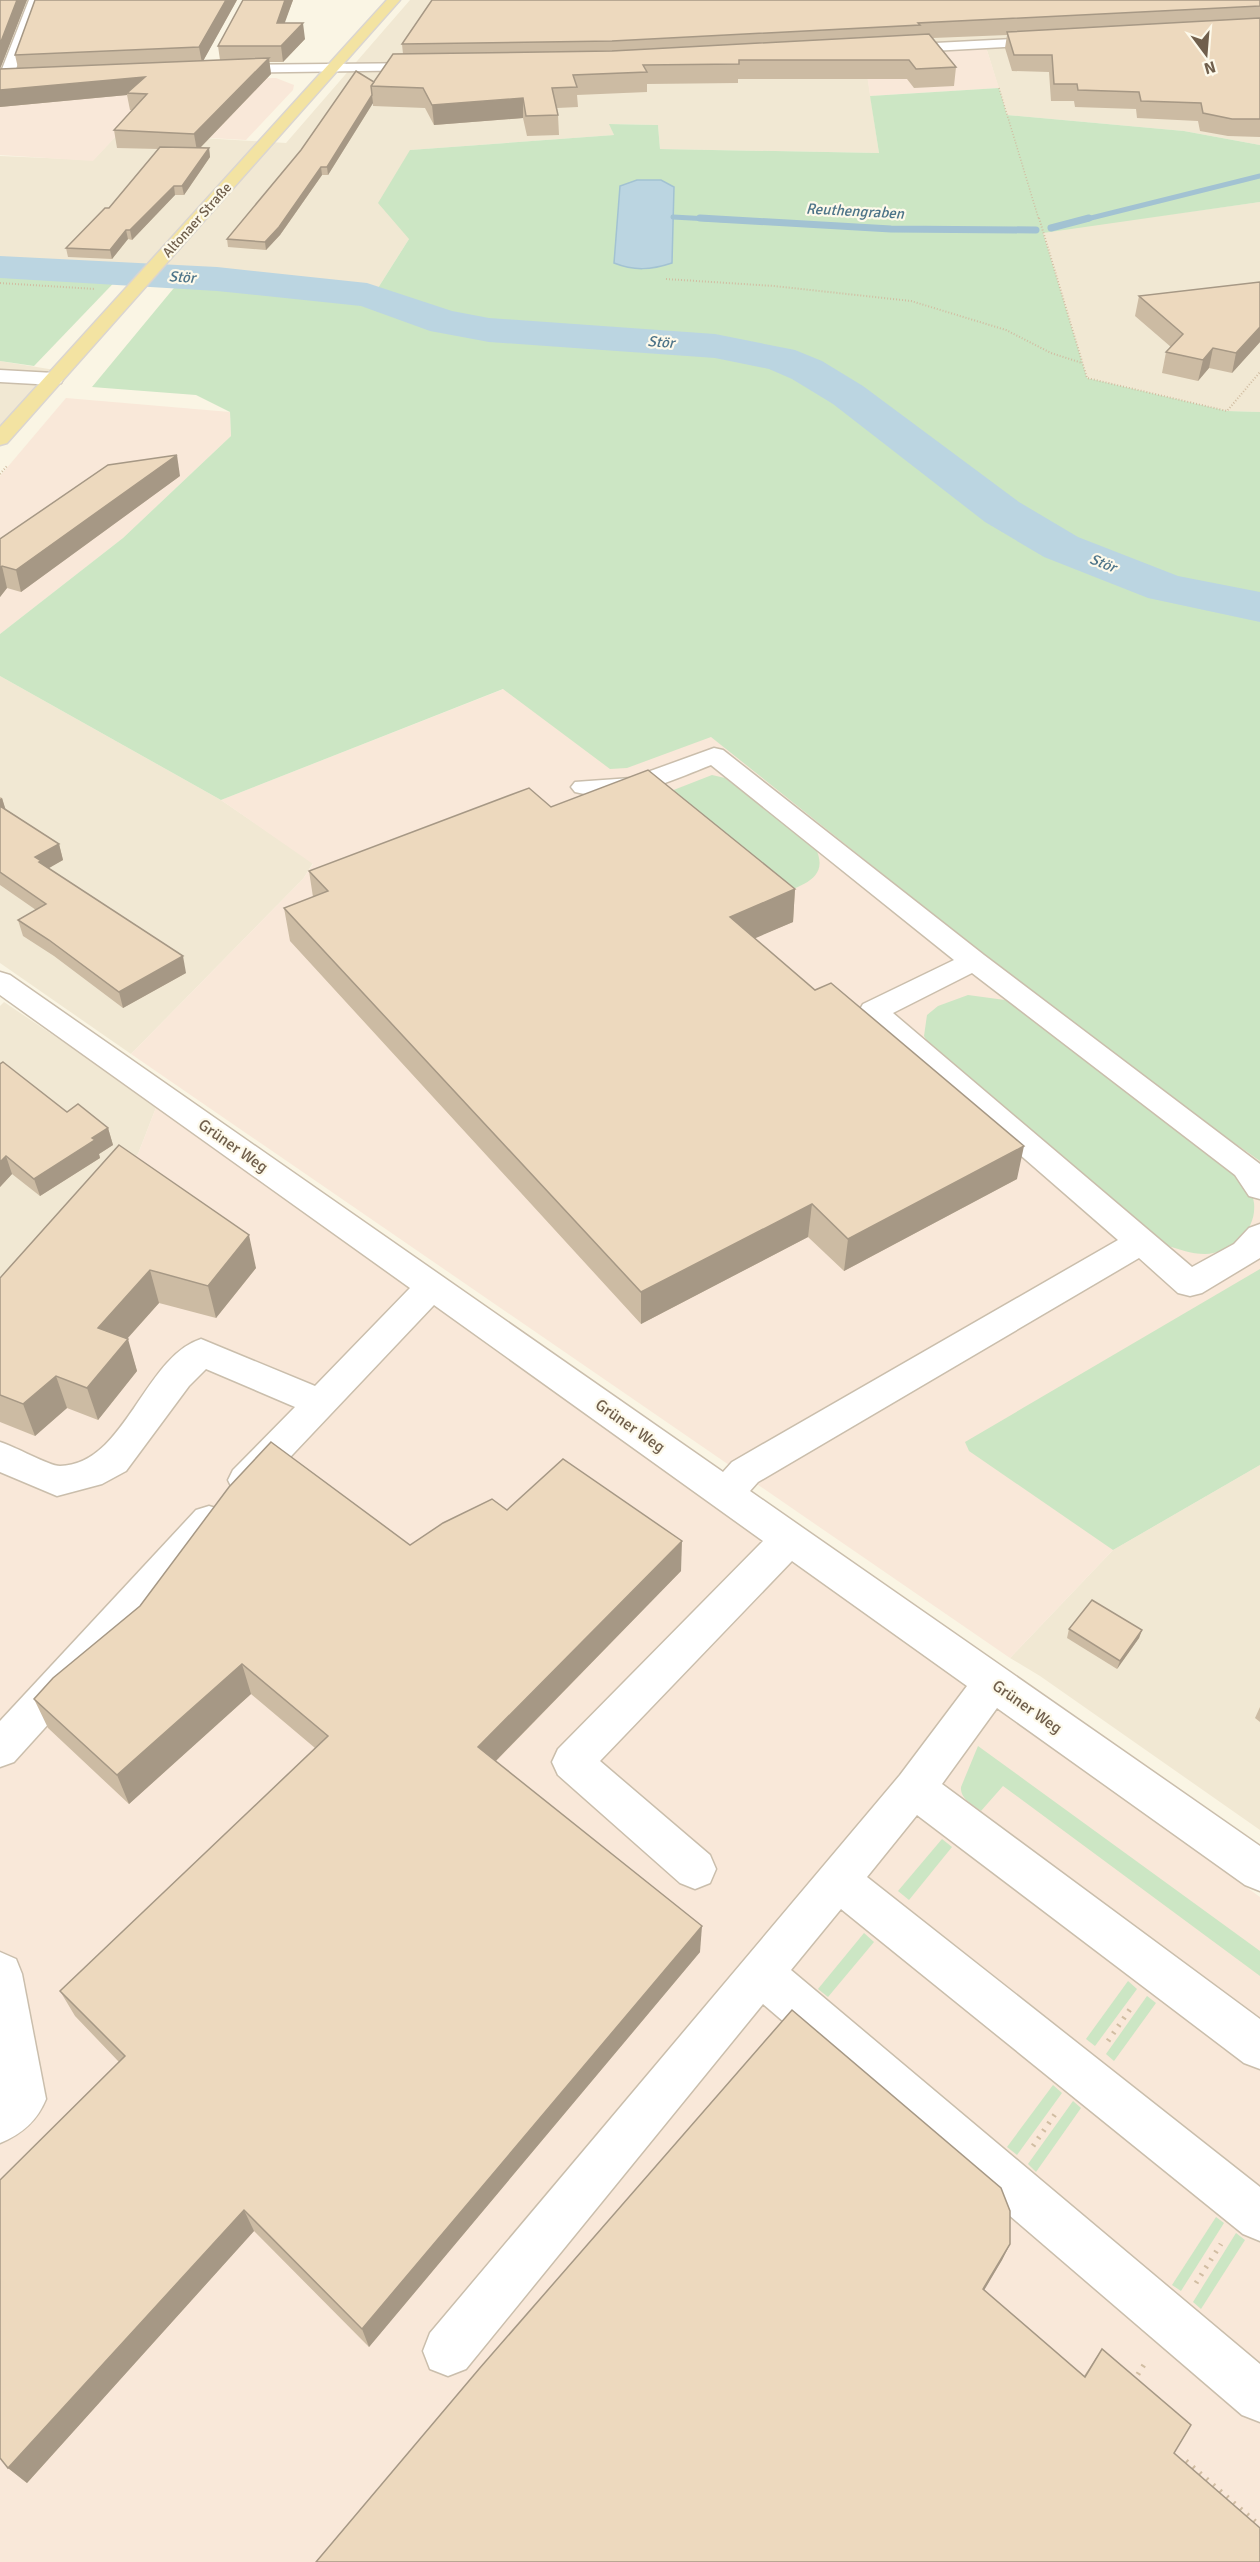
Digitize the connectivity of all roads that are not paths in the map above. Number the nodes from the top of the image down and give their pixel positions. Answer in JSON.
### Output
{"nodes":[{"id":1,"x":34,"y":0,"type":"edge"},
{"id":2,"x":394,"y":0,"type":"edge"},
{"id":3,"x":1068,"y":40,"type":"edge"},
{"id":4,"x":935,"y":47,"type":"junction"},
{"id":5,"x":878,"y":50,"type":"edge"},
{"id":6,"x":892,"y":60,"type":"edge"},
{"id":7,"x":442,"y":67,"type":"edge"},
{"id":8,"x":334,"y":68,"type":"junction"},
{"id":9,"x":208,"y":69,"type":"edge"},
{"id":10,"x":10,"y":78,"type":"edge"},
{"id":11,"x":0,"y":376,"type":"edge"},
{"id":12,"x":54,"y":379,"type":"junction"},
{"id":13,"x":0,"y":439,"type":"edge"},
{"id":14,"x":584,"y":787,"type":"dead end"},
{"id":15,"x":974,"y":961,"type":"junction"},
{"id":16,"x":0,"y":981,"type":"edge"},
{"id":17,"x":1260,"y":1188,"type":"edge"},
{"id":18,"x":1260,"y":1236,"type":"edge"},
{"id":19,"x":1141,"y":1242,"type":"junction"},
{"id":20,"x":432,"y":1287,"type":"junction"},
{"id":21,"x":321,"y":1403,"type":"junction"},
{"id":22,"x":0,"y":1456,"type":"edge"},
{"id":23,"x":726,"y":1494,"type":"junction"},
{"id":24,"x":789,"y":1539,"type":"junction"},
{"id":25,"x":992,"y":1682,"type":"junction"},
{"id":26,"x":0,"y":1749,"type":"edge"},
{"id":27,"x":914,"y":1788,"type":"junction"},
{"id":28,"x":695,"y":1869,"type":"dead end"},
{"id":29,"x":1260,"y":1871,"type":"edge"},
{"id":30,"x":838,"y":1880,"type":"junction"},
{"id":31,"x":760,"y":1972,"type":"junction"},
{"id":32,"x":0,"y":1974,"type":"edge"},
{"id":33,"x":1260,"y":2047,"type":"edge"},
{"id":34,"x":0,"y":2120,"type":"edge"},
{"id":35,"x":1260,"y":2217,"type":"edge"},
{"id":36,"x":448,"y":2351,"type":"dead end"},
{"id":37,"x":1260,"y":2397,"type":"edge"}],
"edges":[{"from":1,"to":10,"type":"street"},
{"from":2,"to":8,"type":"main road","name":"Altonaer Straße"},
{"from":3,"to":4,"type":"street"},
{"from":4,"to":5,"type":"street"},
{"from":4,"to":6,"type":"street"},
{"from":7,"to":8,"type":"street"},
{"from":8,"to":9,"type":"street"},
{"from":8,"to":12,"type":"main road","name":"Altonaer Straße"},
{"from":11,"to":12,"type":"street"},
{"from":12,"to":13,"type":"main road","name":"Altonaer Straße"},
{"from":14,"to":15,"type":"street"},
{"from":15,"to":17,"type":"street"},
{"from":15,"to":19,"type":"street"},
{"from":16,"to":20,"type":"street","name":"Grüner Weg"},
{"from":18,"to":19,"type":"street"},
{"from":19,"to":23,"type":"street"},
{"from":20,"to":21,"type":"street"},
{"from":20,"to":23,"type":"street","name":"Grüner Weg"},
{"from":21,"to":22,"type":"street"},
{"from":21,"to":26,"type":"street"},
{"from":23,"to":24,"type":"street","name":"Grüner Weg"},
{"from":24,"to":25,"type":"street","name":"Grüner Weg"},
{"from":24,"to":28,"type":"street"},
{"from":25,"to":27,"type":"street"},
{"from":25,"to":29,"type":"street","name":"Grüner Weg"},
{"from":27,"to":30,"type":"street"},
{"from":27,"to":33,"type":"street"},
{"from":30,"to":31,"type":"street"},
{"from":30,"to":35,"type":"street"},
{"from":31,"to":36,"type":"street"},
{"from":31,"to":37,"type":"street"},
{"from":32,"to":34,"type":"street"}]}
